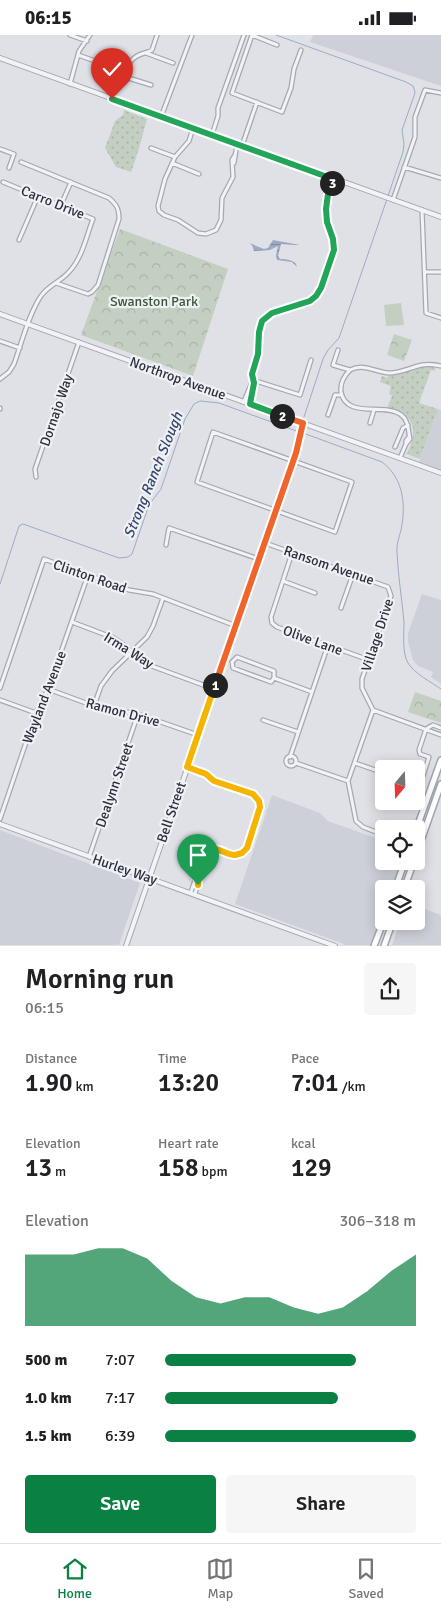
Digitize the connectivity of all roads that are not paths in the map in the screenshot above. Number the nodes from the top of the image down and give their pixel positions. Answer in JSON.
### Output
{"nodes":[{"id":1,"x":70,"y":35,"type":"edge"},
{"id":2,"x":90,"y":35,"type":"edge"},
{"id":3,"x":157,"y":35,"type":"edge"},
{"id":4,"x":192,"y":35,"type":"edge"},
{"id":5,"x":244,"y":35,"type":"edge"},
{"id":6,"x":87,"y":41,"type":"junction"},
{"id":7,"x":277,"y":45,"type":"dead end"},
{"id":8,"x":301,"y":50,"type":"dead end"},
{"id":9,"x":146,"y":53,"type":"junction"},
{"id":10,"x":78,"y":55,"type":"junction"},
{"id":11,"x":0,"y":58,"type":"edge"},
{"id":12,"x":98,"y":63,"type":"dead end"},
{"id":13,"x":173,"y":63,"type":"dead end"},
{"id":14,"x":113,"y":65,"type":"dead end"},
{"id":15,"x":126,"y":70,"type":"junction"},
{"id":16,"x":122,"y":76,"type":"junction"},
{"id":17,"x":70,"y":84,"type":"junction"},
{"id":18,"x":151,"y":85,"type":"dead end"},
{"id":19,"x":441,"y":93,"type":"edge"},
{"id":20,"x":112,"y":99,"type":"junction"},
{"id":21,"x":257,"y":102,"type":"junction"},
{"id":22,"x":161,"y":117,"type":"junction"},
{"id":23,"x":193,"y":128,"type":"junction"},
{"id":24,"x":212,"y":135,"type":"junction"},
{"id":25,"x":240,"y":145,"type":"junction"},
{"id":26,"x":151,"y":148,"type":"dead end"},
{"id":27,"x":0,"y":149,"type":"edge"},
{"id":28,"x":175,"y":157,"type":"junction"},
{"id":29,"x":22,"y":162,"type":"dead end"},
{"id":30,"x":172,"y":163,"type":"junction"},
{"id":31,"x":404,"y":167,"type":"junction"},
{"id":32,"x":9,"y":168,"type":"dead end"},
{"id":33,"x":199,"y":173,"type":"dead end"},
{"id":34,"x":441,"y":178,"type":"edge"},
{"id":35,"x":333,"y":179,"type":"junction"},
{"id":36,"x":3,"y":182,"type":"dead end"},
{"id":37,"x":71,"y":182,"type":"junction"},
{"id":38,"x":38,"y":196,"type":"junction"},
{"id":39,"x":389,"y":198,"type":"junction"},
{"id":40,"x":61,"y":205,"type":"junction"},
{"id":41,"x":422,"y":210,"type":"junction"},
{"id":42,"x":441,"y":217,"type":"edge"},
{"id":43,"x":19,"y":240,"type":"dead end"},
{"id":44,"x":425,"y":272,"type":"junction"},
{"id":45,"x":441,"y":272,"type":"edge"},
{"id":46,"x":56,"y":283,"type":"junction"},
{"id":47,"x":0,"y":314,"type":"edge"},
{"id":48,"x":441,"y":318,"type":"edge"},
{"id":49,"x":28,"y":324,"type":"junction"},
{"id":50,"x":0,"y":341,"type":"edge"},
{"id":51,"x":79,"y":342,"type":"junction"},
{"id":52,"x":20,"y":348,"type":"junction"},
{"id":53,"x":338,"y":350,"type":"dead end"},
{"id":54,"x":311,"y":360,"type":"dead end"},
{"id":55,"x":441,"y":366,"type":"edge"},
{"id":56,"x":350,"y":370,"type":"junction"},
{"id":57,"x":0,"y":379,"type":"edge"},
{"id":58,"x":253,"y":380,"type":"junction"},
{"id":59,"x":251,"y":389,"type":"junction"},
{"id":60,"x":342,"y":395,"type":"junction"},
{"id":61,"x":244,"y":401,"type":"junction"},
{"id":62,"x":250,"y":404,"type":"junction"},
{"id":63,"x":374,"y":410,"type":"junction"},
{"id":64,"x":328,"y":415,"type":"dead end"},
{"id":65,"x":303,"y":423,"type":"junction"},
{"id":66,"x":370,"y":423,"type":"dead end"},
{"id":67,"x":408,"y":425,"type":"junction"},
{"id":68,"x":395,"y":447,"type":"dead end"},
{"id":69,"x":400,"y":458,"type":"junction"},
{"id":70,"x":293,"y":461,"type":"junction"},
{"id":71,"x":441,"y":473,"type":"edge"},
{"id":72,"x":36,"y":477,"type":"dead end"},
{"id":73,"x":276,"y":510,"type":"junction"},
{"id":74,"x":264,"y":543,"type":"junction"},
{"id":75,"x":166,"y":545,"type":"dead end"},
{"id":76,"x":292,"y":553,"type":"junction"},
{"id":77,"x":259,"y":559,"type":"junction"},
{"id":78,"x":353,"y":574,"type":"junction"},
{"id":79,"x":88,"y":575,"type":"junction"},
{"id":80,"x":283,"y":581,"type":"junction"},
{"id":81,"x":391,"y":591,"type":"joint"},
{"id":82,"x":315,"y":593,"type":"dead end"},
{"id":83,"x":163,"y":598,"type":"junction"},
{"id":84,"x":341,"y":608,"type":"dead end"},
{"id":85,"x":72,"y":622,"type":"junction"},
{"id":86,"x":236,"y":626,"type":"junction"},
{"id":87,"x":328,"y":645,"type":"junction"},
{"id":88,"x":132,"y":653,"type":"junction"},
{"id":89,"x":224,"y":659,"type":"junction"},
{"id":90,"x":369,"y":661,"type":"junction"},
{"id":91,"x":232,"y":662,"type":"junction"},
{"id":92,"x":274,"y":678,"type":"junction"},
{"id":93,"x":0,"y":688,"type":"edge"},
{"id":94,"x":48,"y":689,"type":"junction"},
{"id":95,"x":214,"y":689,"type":"junction"},
{"id":96,"x":312,"y":692,"type":"junction"},
{"id":97,"x":0,"y":700,"type":"edge"},
{"id":98,"x":94,"y":705,"type":"junction"},
{"id":99,"x":373,"y":710,"type":"junction"},
{"id":100,"x":36,"y":713,"type":"junction"},
{"id":101,"x":138,"y":714,"type":"junction"},
{"id":102,"x":264,"y":720,"type":"dead end"},
{"id":103,"x":441,"y":728,"type":"edge"},
{"id":104,"x":426,"y":729,"type":"junction"},
{"id":105,"x":298,"y":732,"type":"junction"},
{"id":106,"x":198,"y":735,"type":"junction"},
{"id":107,"x":441,"y":735,"type":"edge"},
{"id":108,"x":290,"y":757,"type":"junction"},
{"id":109,"x":441,"y":760,"type":"edge"},
{"id":110,"x":296,"y":763,"type":"junction"},
{"id":111,"x":355,"y":763,"type":"junction"},
{"id":112,"x":187,"y":767,"type":"junction"},
{"id":113,"x":375,"y":770,"type":"edge"},
{"id":114,"x":425,"y":770,"type":"edge"},
{"id":115,"x":348,"y":781,"type":"junction"},
{"id":116,"x":441,"y":784,"type":"edge"},
{"id":117,"x":0,"y":819,"type":"edge"},
{"id":118,"x":420,"y":820,"type":"edge"},
{"id":119,"x":0,"y":824,"type":"edge"},
{"id":120,"x":425,"y":829,"type":"edge"},
{"id":121,"x":375,"y":832,"type":"edge"},
{"id":122,"x":90,"y":857,"type":"junction"},
{"id":123,"x":149,"y":877,"type":"junction"},
{"id":124,"x":193,"y":893,"type":"junction"},
{"id":125,"x":380,"y":930,"type":"edge"},
{"id":126,"x":390,"y":930,"type":"edge"},
{"id":127,"x":126,"y":945,"type":"edge"},
{"id":128,"x":335,"y":945,"type":"edge"},
{"id":129,"x":374,"y":945,"type":"edge"},
{"id":130,"x":384,"y":945,"type":"edge"}],
"edges":[{"from":1,"to":6,"type":"street"},
{"from":2,"to":6,"type":"street"},
{"from":3,"to":9,"type":"street"},
{"from":4,"to":22,"type":"street"},
{"from":5,"to":24,"type":"street"},
{"from":6,"to":10,"type":"street"},
{"from":7,"to":21,"type":"street"},
{"from":8,"to":21,"type":"street"},
{"from":9,"to":13,"type":"street"},
{"from":9,"to":15,"type":"street"},
{"from":10,"to":12,"type":"street"},
{"from":10,"to":17,"type":"street"},
{"from":11,"to":17,"type":"street"},
{"from":14,"to":15,"type":"street"},
{"from":15,"to":16,"type":"street"},
{"from":16,"to":18,"type":"street"},
{"from":16,"to":20,"type":"street"},
{"from":17,"to":20,"type":"street"},
{"from":19,"to":31,"type":"street"},
{"from":20,"to":22,"type":"street"},
{"from":21,"to":25,"type":"street"},
{"from":22,"to":23,"type":"street"},
{"from":23,"to":24,"type":"street"},
{"from":23,"to":28,"type":"street"},
{"from":24,"to":25,"type":"street"},
{"from":25,"to":30,"type":"street"},
{"from":25,"to":35,"type":"street"},
{"from":26,"to":28,"type":"street"},
{"from":27,"to":32,"type":"street"},
{"from":28,"to":30,"type":"street"},
{"from":29,"to":37,"type":"street"},
{"from":30,"to":33,"type":"street"},
{"from":31,"to":34,"type":"street"},
{"from":31,"to":39,"type":"street"},
{"from":35,"to":39,"type":"street"},
{"from":35,"to":58,"type":"street"},
{"from":36,"to":38,"type":"street","name":"Carro Drive"},
{"from":37,"to":40,"type":"street"},
{"from":37,"to":46,"type":"street"},
{"from":38,"to":40,"type":"street","name":"Carro Drive"},
{"from":38,"to":43,"type":"street"},
{"from":39,"to":41,"type":"street"},
{"from":40,"to":46,"type":"street","name":"Carro Drive"},
{"from":41,"to":42,"type":"street"},
{"from":41,"to":44,"type":"street"},
{"from":44,"to":45,"type":"street"},
{"from":44,"to":48,"type":"street"},
{"from":46,"to":49,"type":"street","name":"Carro Drive"},
{"from":47,"to":49,"type":"street","name":"Northrop Avenue"},
{"from":49,"to":51,"type":"street","name":"Northrop Avenue"},
{"from":49,"to":52,"type":"street","name":"Carro Drive"},
{"from":50,"to":52,"type":"street"},
{"from":51,"to":61,"type":"street","name":"Northrop Avenue"},
{"from":51,"to":72,"type":"street","name":"Dornajo Way"},
{"from":52,"to":57,"type":"street","name":"Carro Drive"},
{"from":53,"to":56,"type":"street"},
{"from":54,"to":58,"type":"street"},
{"from":55,"to":56,"type":"street"},
{"from":56,"to":60,"type":"street"},
{"from":58,"to":59,"type":"street"},
{"from":59,"to":61,"type":"street"},
{"from":59,"to":62,"type":"street"},
{"from":60,"to":63,"type":"street"},
{"from":60,"to":64,"type":"street"},
{"from":61,"to":62,"type":"street","name":"Northrop Avenue"},
{"from":62,"to":65,"type":"street","name":"Northrop Avenue"},
{"from":63,"to":66,"type":"street"},
{"from":63,"to":67,"type":"street"},
{"from":65,"to":69,"type":"street","name":"Northrop Avenue"},
{"from":65,"to":70,"type":"street","name":"Bell Street"},
{"from":67,"to":68,"type":"street"},
{"from":67,"to":69,"type":"street"},
{"from":69,"to":71,"type":"street","name":"Northrop Avenue"},
{"from":70,"to":73,"type":"street","name":"Bell Street"},
{"from":70,"to":73,"type":"street"},
{"from":70,"to":73,"type":"street"},
{"from":73,"to":74,"type":"street","name":"Bell Street"},
{"from":74,"to":76,"type":"street","name":"Ransom Avenue"},
{"from":74,"to":77,"type":"street","name":"Bell Street"},
{"from":75,"to":77,"type":"street"},
{"from":76,"to":78,"type":"street","name":"Ransom Avenue"},
{"from":76,"to":80,"type":"street","name":"Olive Lane"},
{"from":77,"to":86,"type":"street","name":"Bell Street"},
{"from":78,"to":81,"type":"street","name":"Ransom Avenue"},
{"from":78,"to":84,"type":"street"},
{"from":79,"to":83,"type":"street","name":"Clinton Road"},
{"from":79,"to":85,"type":"street","name":"Wayland Avenue"},
{"from":79,"to":93,"type":"street","name":"Clinton Road"},
{"from":80,"to":82,"type":"street"},
{"from":80,"to":87,"type":"street","name":"Olive Lane"},
{"from":81,"to":90,"type":"street","name":"Village Drive"},
{"from":83,"to":86,"type":"street","name":"Clinton Road"},
{"from":83,"to":88,"type":"street"},
{"from":85,"to":88,"type":"street","name":"Irma Way"},
{"from":85,"to":94,"type":"street","name":"Wayland Avenue"},
{"from":86,"to":89,"type":"street","name":"Bell Street"},
{"from":87,"to":90,"type":"street","name":"Olive Lane"},
{"from":87,"to":96,"type":"street"},
{"from":88,"to":95,"type":"street","name":"Irma Way"},
{"from":88,"to":98,"type":"street"},
{"from":89,"to":91,"type":"street"},
{"from":89,"to":95,"type":"street","name":"Bell Street"},
{"from":90,"to":99,"type":"street","name":"Village Drive"},
{"from":91,"to":92,"type":"street"},
{"from":91,"to":92,"type":"street"},
{"from":92,"to":96,"type":"street"},
{"from":94,"to":98,"type":"street","name":"Ramon Drive"},
{"from":94,"to":100,"type":"street","name":"Wayland Avenue"},
{"from":95,"to":106,"type":"street","name":"Bell Street"},
{"from":96,"to":105,"type":"street"},
{"from":97,"to":100,"type":"street"},
{"from":98,"to":101,"type":"street","name":"Ramon Drive"},
{"from":99,"to":104,"type":"street"},
{"from":99,"to":111,"type":"street"},
{"from":100,"to":117,"type":"street","name":"Wayland Avenue"},
{"from":101,"to":106,"type":"street","name":"Ramon Drive"},
{"from":101,"to":122,"type":"street","name":"Dealynn Street"},
{"from":102,"to":105,"type":"street"},
{"from":103,"to":104,"type":"street"},
{"from":104,"to":107,"type":"street"},
{"from":104,"to":114,"type":"street"},
{"from":105,"to":108,"type":"street"},
{"from":106,"to":112,"type":"street","name":"Bell Street"},
{"from":108,"to":110,"type":"street"},
{"from":108,"to":110,"type":"street"},
{"from":109,"to":118,"type":"main road"},
{"from":110,"to":115,"type":"street"},
{"from":111,"to":113,"type":"street"},
{"from":111,"to":115,"type":"street"},
{"from":112,"to":123,"type":"street","name":"Bell Street"},
{"from":112,"to":124,"type":"street"},
{"from":115,"to":121,"type":"street"},
{"from":116,"to":120,"type":"main road"},
{"from":119,"to":122,"type":"street","name":"Hurley Way"},
{"from":122,"to":123,"type":"street","name":"Hurley Way"},
{"from":123,"to":124,"type":"street","name":"Hurley Way"},
{"from":123,"to":127,"type":"street","name":"Bell Street"},
{"from":124,"to":128,"type":"street","name":"Hurley Way"},
{"from":125,"to":129,"type":"main road"},
{"from":126,"to":130,"type":"main road"}]}
